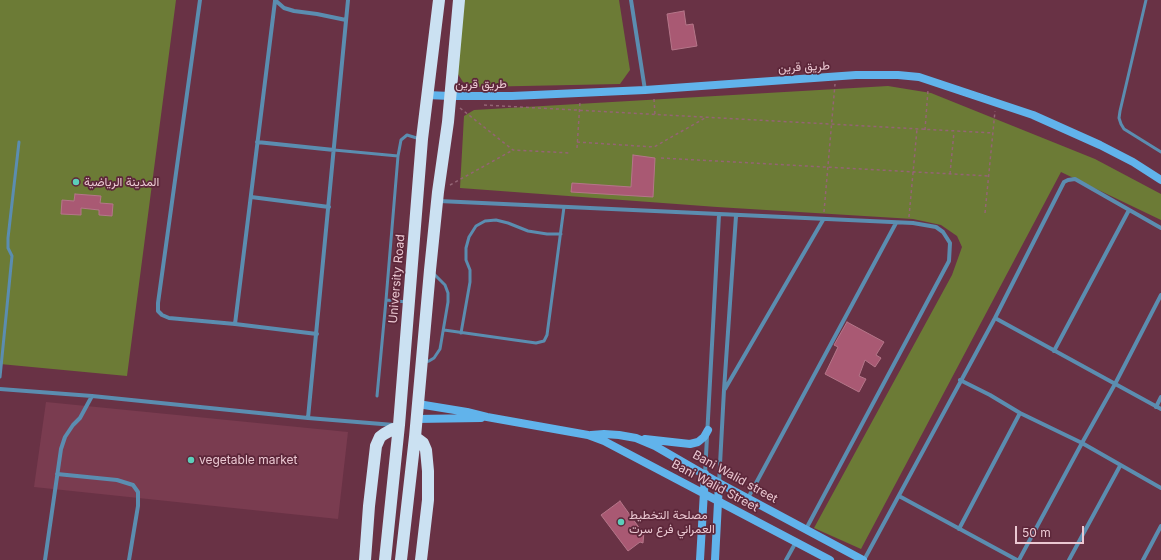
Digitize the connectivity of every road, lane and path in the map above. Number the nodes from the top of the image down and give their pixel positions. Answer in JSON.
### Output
{"nodes":[{"id":1,"x":200,"y":0,"type":"edge"},
{"id":2,"x":275,"y":0,"type":"edge"},
{"id":3,"x":348,"y":0,"type":"edge"},
{"id":4,"x":439,"y":0,"type":"edge"},
{"id":5,"x":459,"y":0,"type":"edge"},
{"id":6,"x":631,"y":0,"type":"edge"},
{"id":7,"x":1146,"y":0,"type":"edge"},
{"id":8,"x":346,"y":20,"type":"junction"},
{"id":9,"x":835,"y":77,"type":"junction"},
{"id":10,"x":929,"y":80,"type":"junction"},
{"id":11,"x":654,"y":89,"type":"junction"},
{"id":12,"x":645,"y":90,"type":"junction"},
{"id":13,"x":580,"y":93,"type":"junction"},
{"id":14,"x":427,"y":95,"type":"junction"},
{"id":15,"x":449,"y":100,"type":"junction"},
{"id":16,"x":996,"y":102,"type":"junction"},
{"id":17,"x":478,"y":105,"type":"dead end"},
{"id":18,"x":579,"y":111,"type":"junction"},
{"id":19,"x":655,"y":115,"type":"junction"},
{"id":20,"x":706,"y":118,"type":"junction"},
{"id":21,"x":831,"y":124,"type":"junction"},
{"id":22,"x":917,"y":129,"type":"junction"},
{"id":23,"x":925,"y":130,"type":"junction"},
{"id":24,"x":954,"y":131,"type":"junction"},
{"id":25,"x":993,"y":133,"type":"junction"},
{"id":26,"x":422,"y":139,"type":"junction"},
{"id":27,"x":19,"y":142,"type":"dead end"},
{"id":28,"x":257,"y":142,"type":"junction"},
{"id":29,"x":577,"y":142,"type":"junction"},
{"id":30,"x":577,"y":148,"type":"dead end"},
{"id":31,"x":334,"y":150,"type":"junction"},
{"id":32,"x":513,"y":150,"type":"junction"},
{"id":33,"x":1161,"y":152,"type":"edge"},
{"id":34,"x":570,"y":153,"type":"dead end"},
{"id":35,"x":398,"y":156,"type":"junction"},
{"id":36,"x":661,"y":158,"type":"dead end"},
{"id":37,"x":828,"y":167,"type":"junction"},
{"id":38,"x":913,"y":172,"type":"junction"},
{"id":39,"x":950,"y":174,"type":"junction"},
{"id":40,"x":989,"y":176,"type":"junction"},
{"id":41,"x":1161,"y":180,"type":"edge"},
{"id":42,"x":251,"y":196,"type":"junction"},
{"id":43,"x":438,"y":196,"type":"junction"},
{"id":44,"x":329,"y":207,"type":"junction"},
{"id":45,"x":564,"y":207,"type":"junction"},
{"id":46,"x":1129,"y":210,"type":"junction"},
{"id":47,"x":985,"y":213,"type":"dead end"},
{"id":48,"x":719,"y":215,"type":"junction"},
{"id":49,"x":736,"y":216,"type":"junction"},
{"id":50,"x":823,"y":220,"type":"junction"},
{"id":51,"x":896,"y":223,"type":"junction"},
{"id":52,"x":908,"y":223,"type":"junction"},
{"id":53,"x":1161,"y":228,"type":"edge"},
{"id":54,"x":561,"y":234,"type":"junction"},
{"id":55,"x":430,"y":270,"type":"junction"},
{"id":56,"x":1161,"y":295,"type":"edge"},
{"id":57,"x":386,"y":300,"type":"junction"},
{"id":58,"x":409,"y":302,"type":"junction"},
{"id":59,"x":995,"y":318,"type":"junction"},
{"id":60,"x":235,"y":324,"type":"junction"},
{"id":61,"x":444,"y":330,"type":"junction"},
{"id":62,"x":461,"y":333,"type":"junction"},
{"id":63,"x":317,"y":334,"type":"junction"},
{"id":64,"x":1054,"y":351,"type":"junction"},
{"id":65,"x":421,"y":363,"type":"junction"},
{"id":66,"x":0,"y":377,"type":"edge"},
{"id":67,"x":960,"y":380,"type":"junction"},
{"id":68,"x":1115,"y":384,"type":"junction"},
{"id":69,"x":0,"y":389,"type":"edge"},
{"id":70,"x":724,"y":390,"type":"junction"},
{"id":71,"x":92,"y":396,"type":"junction"},
{"id":72,"x":376,"y":396,"type":"dead end"},
{"id":73,"x":1161,"y":397,"type":"edge"},
{"id":74,"x":418,"y":404,"type":"junction"},
{"id":75,"x":1156,"y":407,"type":"junction"},
{"id":76,"x":1161,"y":409,"type":"edge"},
{"id":77,"x":1020,"y":413,"type":"junction"},
{"id":78,"x":308,"y":418,"type":"junction"},
{"id":79,"x":487,"y":418,"type":"junction"},
{"id":80,"x":398,"y":427,"type":"junction"},
{"id":81,"x":415,"y":429,"type":"junction"},
{"id":82,"x":708,"y":430,"type":"junction"},
{"id":83,"x":588,"y":435,"type":"junction"},
{"id":84,"x":636,"y":438,"type":"junction"},
{"id":85,"x":1082,"y":443,"type":"junction"},
{"id":86,"x":1120,"y":466,"type":"junction"},
{"id":87,"x":57,"y":474,"type":"junction"},
{"id":88,"x":705,"y":474,"type":"junction"},
{"id":89,"x":719,"y":483,"type":"junction"},
{"id":90,"x":1161,"y":488,"type":"edge"},
{"id":91,"x":704,"y":493,"type":"junction"},
{"id":92,"x":899,"y":496,"type":"junction"},
{"id":93,"x":748,"y":498,"type":"junction"},
{"id":94,"x":718,"y":501,"type":"junction"},
{"id":95,"x":1161,"y":526,"type":"edge"},
{"id":96,"x":806,"y":529,"type":"junction"},
{"id":97,"x":959,"y":529,"type":"junction"},
{"id":98,"x":796,"y":542,"type":"junction"},
{"id":99,"x":45,"y":560,"type":"edge"},
{"id":100,"x":129,"y":560,"type":"edge"},
{"id":101,"x":365,"y":560,"type":"edge"},
{"id":102,"x":385,"y":560,"type":"edge"},
{"id":103,"x":401,"y":560,"type":"edge"},
{"id":104,"x":421,"y":560,"type":"edge"},
{"id":105,"x":700,"y":560,"type":"edge"},
{"id":106,"x":715,"y":560,"type":"edge"},
{"id":107,"x":786,"y":560,"type":"edge"},
{"id":108,"x":830,"y":560,"type":"edge"},
{"id":109,"x":864,"y":560,"type":"edge"},
{"id":110,"x":1018,"y":560,"type":"edge"},
{"id":111,"x":1069,"y":560,"type":"edge"},
{"id":112,"x":1144,"y":560,"type":"edge"}],
"edges":[{"from":1,"to":60,"type":"street"},
{"from":2,"to":8,"type":"street"},
{"from":2,"to":28,"type":"street"},
{"from":3,"to":8,"type":"street"},
{"from":4,"to":14,"type":"highway","name":"University Road"},
{"from":5,"to":15,"type":"highway"},
{"from":6,"to":12,"type":"street"},
{"from":7,"to":33,"type":"lane"},
{"from":8,"to":31,"type":"street"},
{"from":9,"to":10,"type":"street","name":"طريق قرين"},
{"from":9,"to":11,"type":"street","name":"طريق قرين"},
{"from":9,"to":21,"type":"path"},
{"from":10,"to":16,"type":"street","name":"طريق قرين"},
{"from":10,"to":23,"type":"path"},
{"from":11,"to":12,"type":"street","name":"طريق قرين"},
{"from":11,"to":19,"type":"path"},
{"from":12,"to":13,"type":"street","name":"طريق قرين"},
{"from":13,"to":15,"type":"street","name":"طريق قرين"},
{"from":13,"to":18,"type":"path"},
{"from":14,"to":15,"type":"street","name":"طريق قرين"},
{"from":14,"to":26,"type":"highway","name":"University Road"},
{"from":15,"to":32,"type":"path"},
{"from":15,"to":43,"type":"highway"},
{"from":16,"to":25,"type":"path"},
{"from":16,"to":41,"type":"street","name":"طريق قرين"},
{"from":17,"to":18,"type":"path"},
{"from":18,"to":19,"type":"path"},
{"from":18,"to":29,"type":"path"},
{"from":19,"to":20,"type":"path"},
{"from":20,"to":21,"type":"path"},
{"from":20,"to":29,"type":"path"},
{"from":21,"to":22,"type":"path"},
{"from":21,"to":37,"type":"path"},
{"from":22,"to":23,"type":"path"},
{"from":22,"to":38,"type":"path"},
{"from":23,"to":24,"type":"path"},
{"from":24,"to":25,"type":"path"},
{"from":24,"to":39,"type":"path"},
{"from":25,"to":40,"type":"path"},
{"from":26,"to":35,"type":"lane"},
{"from":26,"to":58,"type":"highway","name":"University Road"},
{"from":27,"to":66,"type":"lane"},
{"from":28,"to":31,"type":"street"},
{"from":28,"to":42,"type":"street"},
{"from":29,"to":30,"type":"path"},
{"from":31,"to":35,"type":"lane"},
{"from":31,"to":44,"type":"street"},
{"from":32,"to":34,"type":"path"},
{"from":32,"to":43,"type":"path"},
{"from":35,"to":57,"type":"lane"},
{"from":36,"to":37,"type":"path"},
{"from":37,"to":38,"type":"path"},
{"from":37,"to":50,"type":"path"},
{"from":38,"to":39,"type":"path"},
{"from":38,"to":52,"type":"path"},
{"from":39,"to":40,"type":"path"},
{"from":40,"to":47,"type":"path"},
{"from":42,"to":44,"type":"street"},
{"from":42,"to":60,"type":"street"},
{"from":43,"to":45,"type":"street"},
{"from":43,"to":55,"type":"highway"},
{"from":44,"to":63,"type":"street"},
{"from":45,"to":48,"type":"street"},
{"from":45,"to":54,"type":"lane"},
{"from":46,"to":53,"type":"street"},
{"from":46,"to":59,"type":"street"},
{"from":46,"to":64,"type":"street"},
{"from":48,"to":49,"type":"street"},
{"from":48,"to":82,"type":"street"},
{"from":49,"to":50,"type":"street"},
{"from":49,"to":70,"type":"street"},
{"from":50,"to":51,"type":"street"},
{"from":50,"to":70,"type":"street"},
{"from":51,"to":52,"type":"street"},
{"from":51,"to":93,"type":"street"},
{"from":52,"to":96,"type":"street"},
{"from":54,"to":62,"type":"lane"},
{"from":54,"to":62,"type":"lane"},
{"from":55,"to":61,"type":"lane"},
{"from":55,"to":65,"type":"highway"},
{"from":56,"to":68,"type":"street"},
{"from":57,"to":58,"type":"lane"},
{"from":57,"to":72,"type":"lane"},
{"from":58,"to":80,"type":"highway","name":"University Road"},
{"from":59,"to":64,"type":"street"},
{"from":59,"to":67,"type":"street"},
{"from":60,"to":63,"type":"street"},
{"from":61,"to":62,"type":"lane"},
{"from":61,"to":65,"type":"lane"},
{"from":63,"to":78,"type":"street"},
{"from":64,"to":68,"type":"street"},
{"from":65,"to":74,"type":"highway"},
{"from":67,"to":77,"type":"street"},
{"from":67,"to":92,"type":"street"},
{"from":68,"to":75,"type":"street"},
{"from":68,"to":85,"type":"street"},
{"from":69,"to":71,"type":"street"},
{"from":70,"to":89,"type":"street"},
{"from":71,"to":78,"type":"street"},
{"from":71,"to":87,"type":"street"},
{"from":73,"to":75,"type":"street"},
{"from":74,"to":79,"type":"street"},
{"from":74,"to":81,"type":"highway"},
{"from":75,"to":76,"type":"street"},
{"from":77,"to":85,"type":"street"},
{"from":77,"to":97,"type":"street"},
{"from":78,"to":80,"type":"street"},
{"from":79,"to":81,"type":"street"},
{"from":79,"to":83,"type":"street"},
{"from":80,"to":101,"type":"highway"},
{"from":80,"to":102,"type":"highway","name":"University Road"},
{"from":81,"to":103,"type":"highway"},
{"from":81,"to":104,"type":"highway"},
{"from":82,"to":84,"type":"street"},
{"from":82,"to":88,"type":"street"},
{"from":83,"to":84,"type":"street","name":"Bani Walid street"},
{"from":83,"to":91,"type":"street","name":"Bani Walid Street"},
{"from":84,"to":88,"type":"street","name":"Bani Walid street"},
{"from":85,"to":86,"type":"street"},
{"from":85,"to":110,"type":"street"},
{"from":86,"to":90,"type":"street"},
{"from":86,"to":111,"type":"street"},
{"from":87,"to":99,"type":"street"},
{"from":87,"to":100,"type":"street"},
{"from":88,"to":89,"type":"street","name":"Bani Walid street"},
{"from":88,"to":91,"type":"street"},
{"from":89,"to":93,"type":"street","name":"Bani Walid street"},
{"from":89,"to":94,"type":"street"},
{"from":91,"to":94,"type":"street","name":"Bani Walid Street"},
{"from":91,"to":105,"type":"street"},
{"from":92,"to":97,"type":"street"},
{"from":92,"to":109,"type":"street"},
{"from":93,"to":96,"type":"street","name":"Bani Walid street"},
{"from":94,"to":98,"type":"street","name":"Bani Walid Street"},
{"from":94,"to":106,"type":"street"},
{"from":95,"to":112,"type":"street"},
{"from":96,"to":109,"type":"street","name":"Bani Walid street"},
{"from":97,"to":110,"type":"street"},
{"from":98,"to":107,"type":"street"},
{"from":98,"to":108,"type":"street","name":"Bani Walid Street"}]}
